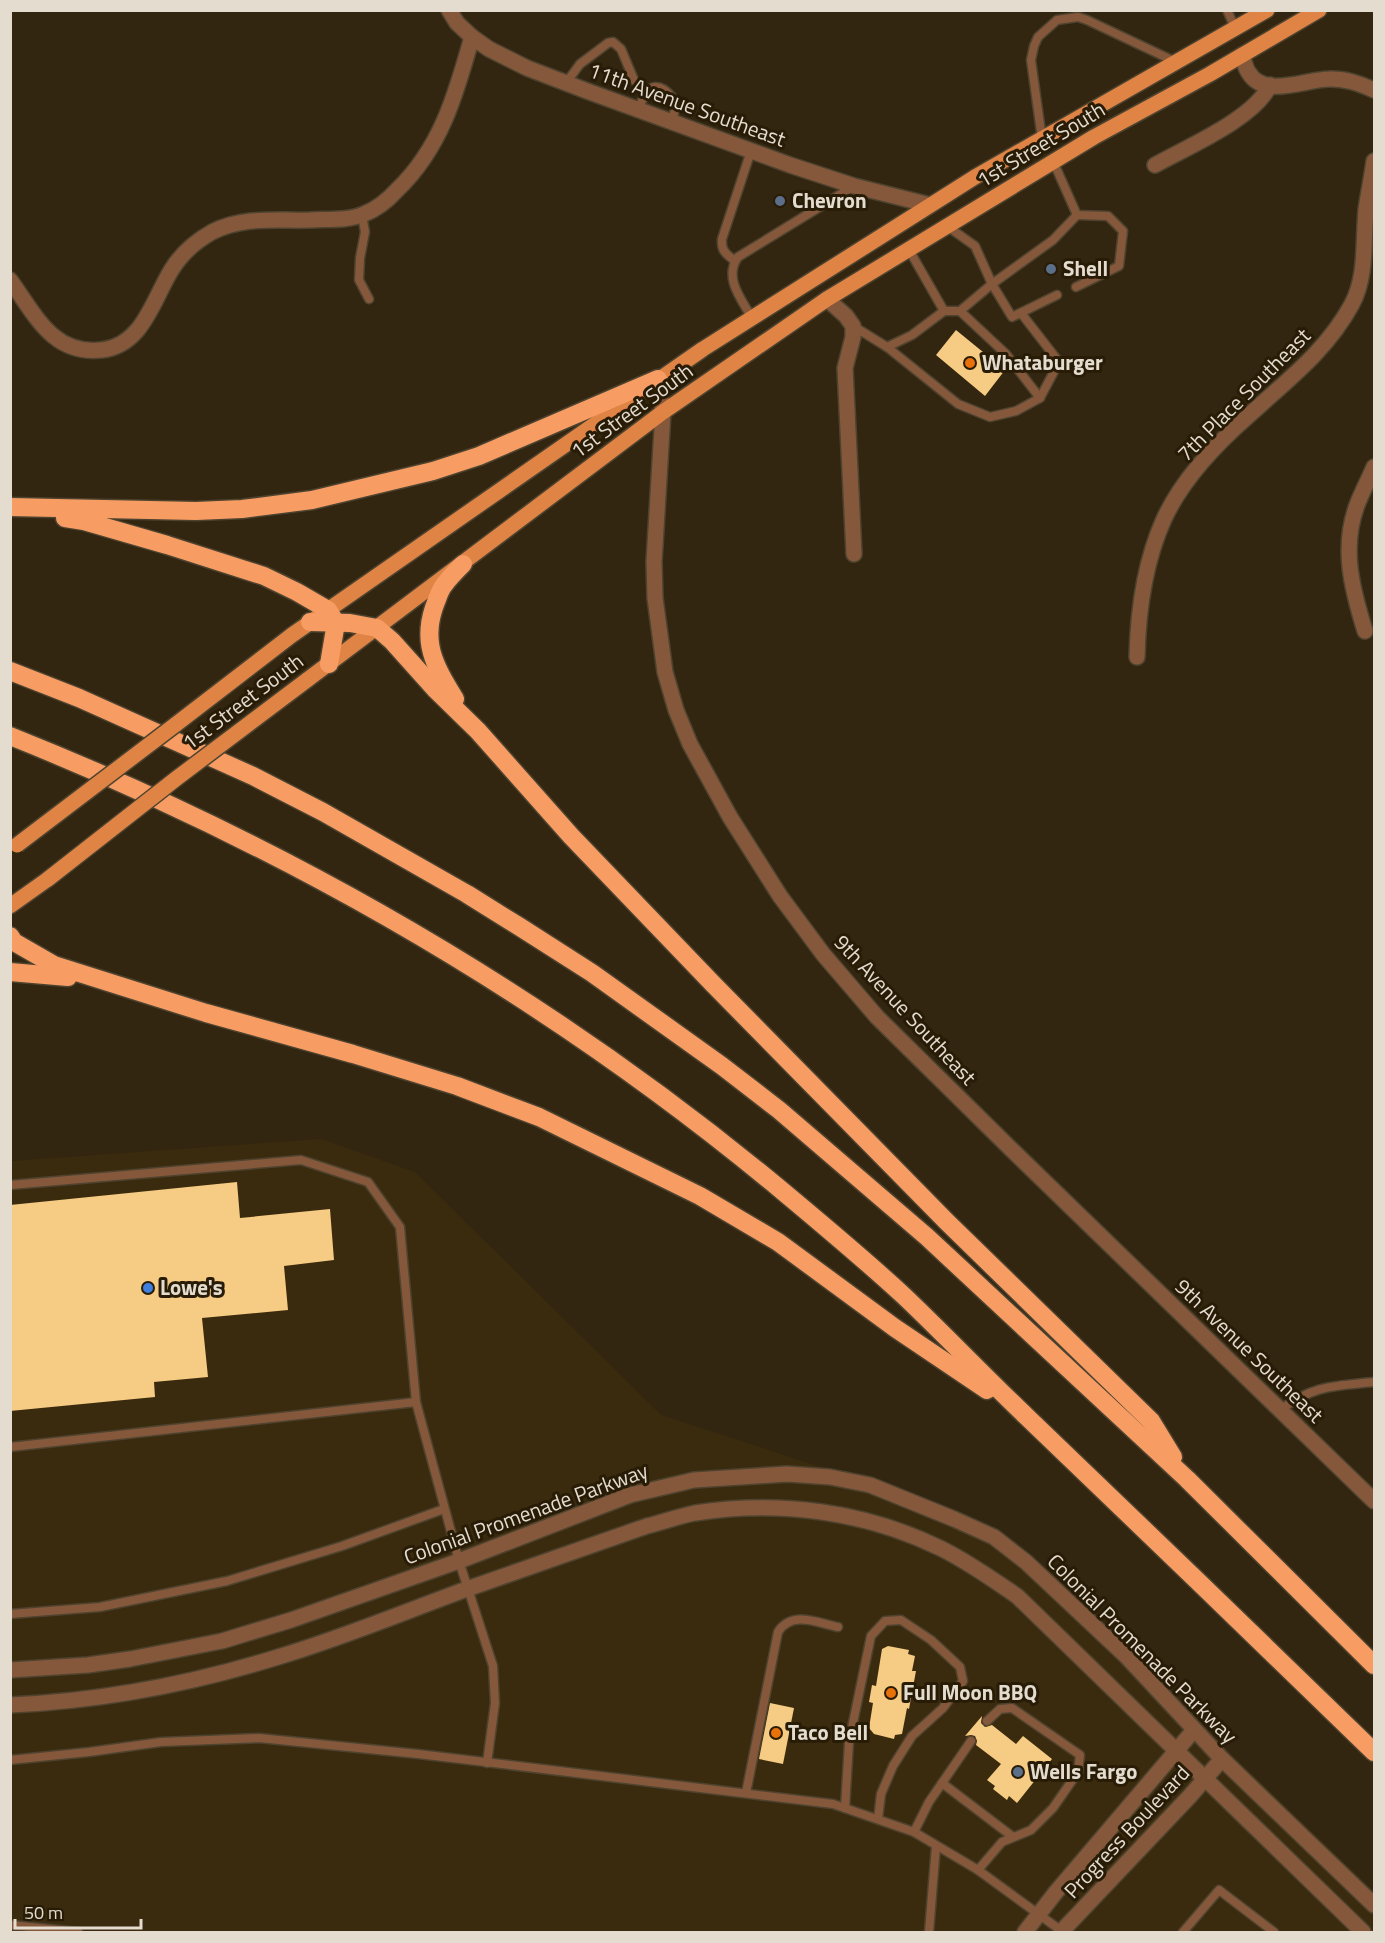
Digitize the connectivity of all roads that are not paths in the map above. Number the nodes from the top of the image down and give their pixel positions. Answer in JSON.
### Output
{"nodes":[{"id":1,"x":449,"y":10,"type":"edge"},
{"id":2,"x":1227,"y":10,"type":"edge"},
{"id":3,"x":1267,"y":10,"type":"edge"},
{"id":4,"x":1319,"y":10,"type":"edge"},
{"id":5,"x":1235,"y":28,"type":"junction"},
{"id":6,"x":472,"y":37,"type":"junction"},
{"id":7,"x":1242,"y":55,"type":"junction"},
{"id":8,"x":1176,"y":62,"type":"junction"},
{"id":9,"x":566,"y":83,"type":"junction"},
{"id":10,"x":1270,"y":85,"type":"junction"},
{"id":11,"x":1374,"y":90,"type":"edge"},
{"id":12,"x":646,"y":92,"type":"junction"},
{"id":13,"x":638,"y":110,"type":"junction"},
{"id":14,"x":672,"y":122,"type":"junction"},
{"id":15,"x":1041,"y":139,"type":"junction"},
{"id":16,"x":751,"y":151,"type":"junction"},
{"id":17,"x":1053,"y":161,"type":"junction"},
{"id":18,"x":1374,"y":161,"type":"edge"},
{"id":19,"x":1155,"y":165,"type":"dead end"},
{"id":20,"x":854,"y":186,"type":"junction"},
{"id":21,"x":930,"y":205,"type":"junction"},
{"id":22,"x":362,"y":215,"type":"junction"},
{"id":23,"x":1077,"y":215,"type":"junction"},
{"id":24,"x":946,"y":225,"type":"junction"},
{"id":25,"x":908,"y":248,"type":"junction"},
{"id":26,"x":735,"y":261,"type":"junction"},
{"id":27,"x":10,"y":280,"type":"edge"},
{"id":28,"x":992,"y":284,"type":"junction"},
{"id":29,"x":1076,"y":287,"type":"dead end"},
{"id":30,"x":1057,"y":295,"type":"dead end"},
{"id":31,"x":369,"y":299,"type":"dead end"},
{"id":32,"x":826,"y":299,"type":"junction"},
{"id":33,"x":944,"y":311,"type":"junction"},
{"id":34,"x":960,"y":311,"type":"junction"},
{"id":35,"x":1021,"y":313,"type":"junction"},
{"id":36,"x":752,"y":318,"type":"junction"},
{"id":37,"x":853,"y":326,"type":"junction"},
{"id":38,"x":887,"y":348,"type":"junction"},
{"id":39,"x":658,"y":379,"type":"junction"},
{"id":40,"x":1040,"y":398,"type":"junction"},
{"id":41,"x":663,"y":412,"type":"junction"},
{"id":42,"x":1374,"y":466,"type":"edge"},
{"id":43,"x":10,"y":508,"type":"edge"},
{"id":44,"x":854,"y":554,"type":"dead end"},
{"id":45,"x":463,"y":564,"type":"junction"},
{"id":46,"x":332,"y":616,"type":"junction"},
{"id":47,"x":310,"y":622,"type":"joint"},
{"id":48,"x":377,"y":628,"type":"junction"},
{"id":49,"x":1365,"y":632,"type":"dead end"},
{"id":50,"x":1137,"y":657,"type":"dead end"},
{"id":51,"x":329,"y":664,"type":"junction"},
{"id":52,"x":10,"y":671,"type":"edge"},
{"id":53,"x":471,"y":724,"type":"junction"},
{"id":54,"x":10,"y":736,"type":"edge"},
{"id":55,"x":13,"y":851,"type":"edge"},
{"id":56,"x":10,"y":906,"type":"edge"},
{"id":57,"x":10,"y":936,"type":"edge"},
{"id":58,"x":10,"y":972,"type":"edge"},
{"id":59,"x":102,"y":980,"type":"junction"},
{"id":60,"x":10,"y":1185,"type":"edge"},
{"id":61,"x":1374,"y":1382,"type":"edge"},
{"id":62,"x":416,"y":1402,"type":"junction"},
{"id":63,"x":1280,"y":1410,"type":"junction"},
{"id":64,"x":1026,"y":1416,"type":"junction"},
{"id":65,"x":10,"y":1447,"type":"edge"},
{"id":66,"x":1187,"y":1479,"type":"junction"},
{"id":67,"x":1374,"y":1501,"type":"edge"},
{"id":68,"x":444,"y":1509,"type":"junction"},
{"id":69,"x":459,"y":1561,"type":"junction"},
{"id":70,"x":467,"y":1589,"type":"junction"},
{"id":71,"x":10,"y":1614,"type":"edge"},
{"id":72,"x":838,"y":1627,"type":"dead end"},
{"id":73,"x":1374,"y":1665,"type":"edge"},
{"id":74,"x":10,"y":1670,"type":"edge"},
{"id":75,"x":10,"y":1705,"type":"edge"},
{"id":76,"x":987,"y":1721,"type":"dead end"},
{"id":77,"x":1194,"y":1730,"type":"junction"},
{"id":78,"x":971,"y":1741,"type":"dead end"},
{"id":79,"x":1176,"y":1750,"type":"junction"},
{"id":80,"x":1374,"y":1752,"type":"edge"},
{"id":81,"x":1222,"y":1759,"type":"junction"},
{"id":82,"x":10,"y":1760,"type":"edge"},
{"id":83,"x":488,"y":1763,"type":"junction"},
{"id":84,"x":1205,"y":1780,"type":"junction"},
{"id":85,"x":942,"y":1783,"type":"junction"},
{"id":86,"x":746,"y":1793,"type":"junction"},
{"id":87,"x":845,"y":1808,"type":"junction"},
{"id":88,"x":878,"y":1819,"type":"junction"},
{"id":89,"x":914,"y":1832,"type":"junction"},
{"id":90,"x":1013,"y":1837,"type":"junction"},
{"id":91,"x":936,"y":1846,"type":"junction"},
{"id":92,"x":978,"y":1870,"type":"junction"},
{"id":93,"x":1374,"y":1905,"type":"edge"},
{"id":94,"x":1039,"y":1914,"type":"junction"},
{"id":95,"x":10,"y":1925,"type":"edge"},
{"id":96,"x":78,"y":1932,"type":"edge"},
{"id":97,"x":929,"y":1932,"type":"edge"},
{"id":98,"x":1025,"y":1932,"type":"edge"},
{"id":99,"x":1062,"y":1932,"type":"edge"},
{"id":100,"x":1183,"y":1932,"type":"edge"},
{"id":101,"x":1274,"y":1932,"type":"edge"},
{"id":102,"x":1363,"y":1932,"type":"edge"}],
"edges":[{"from":1,"to":6,"type":"street","name":"11th Avenue Southeast"},
{"from":2,"to":5,"type":"lane"},
{"from":3,"to":5,"type":"main road","name":"1st Street South"},
{"from":4,"to":7,"type":"main road","name":"1st Street South"},
{"from":5,"to":7,"type":"main road"},
{"from":5,"to":8,"type":"main road","name":"1st Street South"},
{"from":6,"to":9,"type":"street","name":"11th Avenue Southeast"},
{"from":6,"to":22,"type":"street"},
{"from":7,"to":10,"type":"street"},
{"from":7,"to":17,"type":"main road","name":"1st Street South"},
{"from":8,"to":15,"type":"main road","name":"1st Street South"},
{"from":8,"to":15,"type":"lane"},
{"from":9,"to":12,"type":"lane"},
{"from":9,"to":13,"type":"street","name":"11th Avenue Southeast"},
{"from":10,"to":11,"type":"street"},
{"from":10,"to":19,"type":"street"},
{"from":12,"to":13,"type":"lane"},
{"from":12,"to":14,"type":"lane"},
{"from":13,"to":14,"type":"street","name":"11th Avenue Southeast"},
{"from":14,"to":16,"type":"street","name":"11th Avenue Southeast"},
{"from":15,"to":17,"type":"main road"},
{"from":15,"to":21,"type":"main road","name":"1st Street South"},
{"from":16,"to":20,"type":"street","name":"11th Avenue Southeast"},
{"from":16,"to":26,"type":"lane"},
{"from":17,"to":23,"type":"lane"},
{"from":17,"to":24,"type":"main road","name":"1st Street South"},
{"from":18,"to":50,"type":"street","name":"7th Place Southeast"},
{"from":20,"to":21,"type":"street","name":"11th Avenue Southeast"},
{"from":20,"to":26,"type":"lane"},
{"from":21,"to":24,"type":"main road"},
{"from":21,"to":36,"type":"main road","name":"1st Street South"},
{"from":22,"to":27,"type":"street"},
{"from":22,"to":31,"type":"lane"},
{"from":23,"to":28,"type":"lane"},
{"from":23,"to":29,"type":"lane"},
{"from":24,"to":25,"type":"main road","name":"1st Street South"},
{"from":24,"to":28,"type":"lane"},
{"from":25,"to":32,"type":"main road","name":"1st Street South"},
{"from":25,"to":33,"type":"lane"},
{"from":26,"to":36,"type":"lane"},
{"from":28,"to":34,"type":"lane"},
{"from":28,"to":35,"type":"lane"},
{"from":30,"to":35,"type":"lane"},
{"from":32,"to":37,"type":"street"},
{"from":32,"to":41,"type":"main road","name":"1st Street South"},
{"from":33,"to":34,"type":"lane"},
{"from":33,"to":38,"type":"lane"},
{"from":34,"to":40,"type":"lane"},
{"from":35,"to":40,"type":"lane"},
{"from":36,"to":39,"type":"main road","name":"1st Street South"},
{"from":37,"to":38,"type":"lane"},
{"from":37,"to":44,"type":"street"},
{"from":38,"to":40,"type":"lane"},
{"from":39,"to":41,"type":"street","name":"9th Avenue Southeast"},
{"from":39,"to":43,"type":"highway"},
{"from":39,"to":46,"type":"main road","name":"1st Street South"},
{"from":41,"to":45,"type":"main road","name":"1st Street South"},
{"from":41,"to":63,"type":"street","name":"9th Avenue Southeast"},
{"from":42,"to":49,"type":"street"},
{"from":43,"to":46,"type":"highway"},
{"from":45,"to":48,"type":"main road","name":"1st Street South"},
{"from":45,"to":53,"type":"highway"},
{"from":46,"to":47,"type":"highway"},
{"from":46,"to":48,"type":"highway"},
{"from":46,"to":51,"type":"highway"},
{"from":47,"to":55,"type":"main road","name":"1st Street South","bridge":true},
{"from":48,"to":51,"type":"main road","name":"1st Street South"},
{"from":48,"to":53,"type":"highway"},
{"from":51,"to":56,"type":"main road","name":"1st Street South","bridge":true},
{"from":52,"to":66,"type":"highway"},
{"from":53,"to":66,"type":"highway"},
{"from":54,"to":64,"type":"highway"},
{"from":57,"to":59,"type":"highway"},
{"from":58,"to":59,"type":"highway"},
{"from":59,"to":64,"type":"highway"},
{"from":60,"to":62,"type":"lane"},
{"from":61,"to":63,"type":"lane"},
{"from":62,"to":65,"type":"lane"},
{"from":62,"to":68,"type":"lane"},
{"from":63,"to":67,"type":"street","name":"9th Avenue Southeast"},
{"from":64,"to":80,"type":"highway"},
{"from":66,"to":73,"type":"highway"},
{"from":68,"to":69,"type":"lane"},
{"from":68,"to":71,"type":"lane"},
{"from":69,"to":70,"type":"lane"},
{"from":69,"to":74,"type":"street","name":"Colonial Promenade Parkway"},
{"from":69,"to":77,"type":"street","name":"Colonial Promenade Parkway"},
{"from":70,"to":75,"type":"street"},
{"from":70,"to":79,"type":"street"},
{"from":70,"to":83,"type":"lane"},
{"from":72,"to":86,"type":"lane"},
{"from":76,"to":90,"type":"lane"},
{"from":77,"to":79,"type":"street","name":"Progress Boulevard"},
{"from":77,"to":81,"type":"street","name":"Colonial Promenade Parkway"},
{"from":78,"to":85,"type":"lane"},
{"from":79,"to":84,"type":"street"},
{"from":79,"to":94,"type":"street","name":"Progress Boulevard"},
{"from":81,"to":84,"type":"street","name":"Progress Boulevard"},
{"from":81,"to":93,"type":"street","name":"Colonial Promenade Parkway"},
{"from":82,"to":83,"type":"lane"},
{"from":83,"to":86,"type":"lane"},
{"from":84,"to":99,"type":"street","name":"Progress Boulevard"},
{"from":84,"to":102,"type":"street"},
{"from":85,"to":89,"type":"lane"},
{"from":85,"to":90,"type":"lane"},
{"from":86,"to":87,"type":"lane"},
{"from":87,"to":88,"type":"lane"},
{"from":87,"to":88,"type":"lane"},
{"from":88,"to":89,"type":"lane"},
{"from":89,"to":91,"type":"lane"},
{"from":90,"to":92,"type":"lane"},
{"from":91,"to":92,"type":"lane"},
{"from":91,"to":97,"type":"lane"},
{"from":92,"to":94,"type":"lane"},
{"from":94,"to":98,"type":"street","name":"Progress Boulevard"},
{"from":94,"to":99,"type":"lane"},
{"from":95,"to":96,"type":"lane"},
{"from":100,"to":101,"type":"lane"}]}
